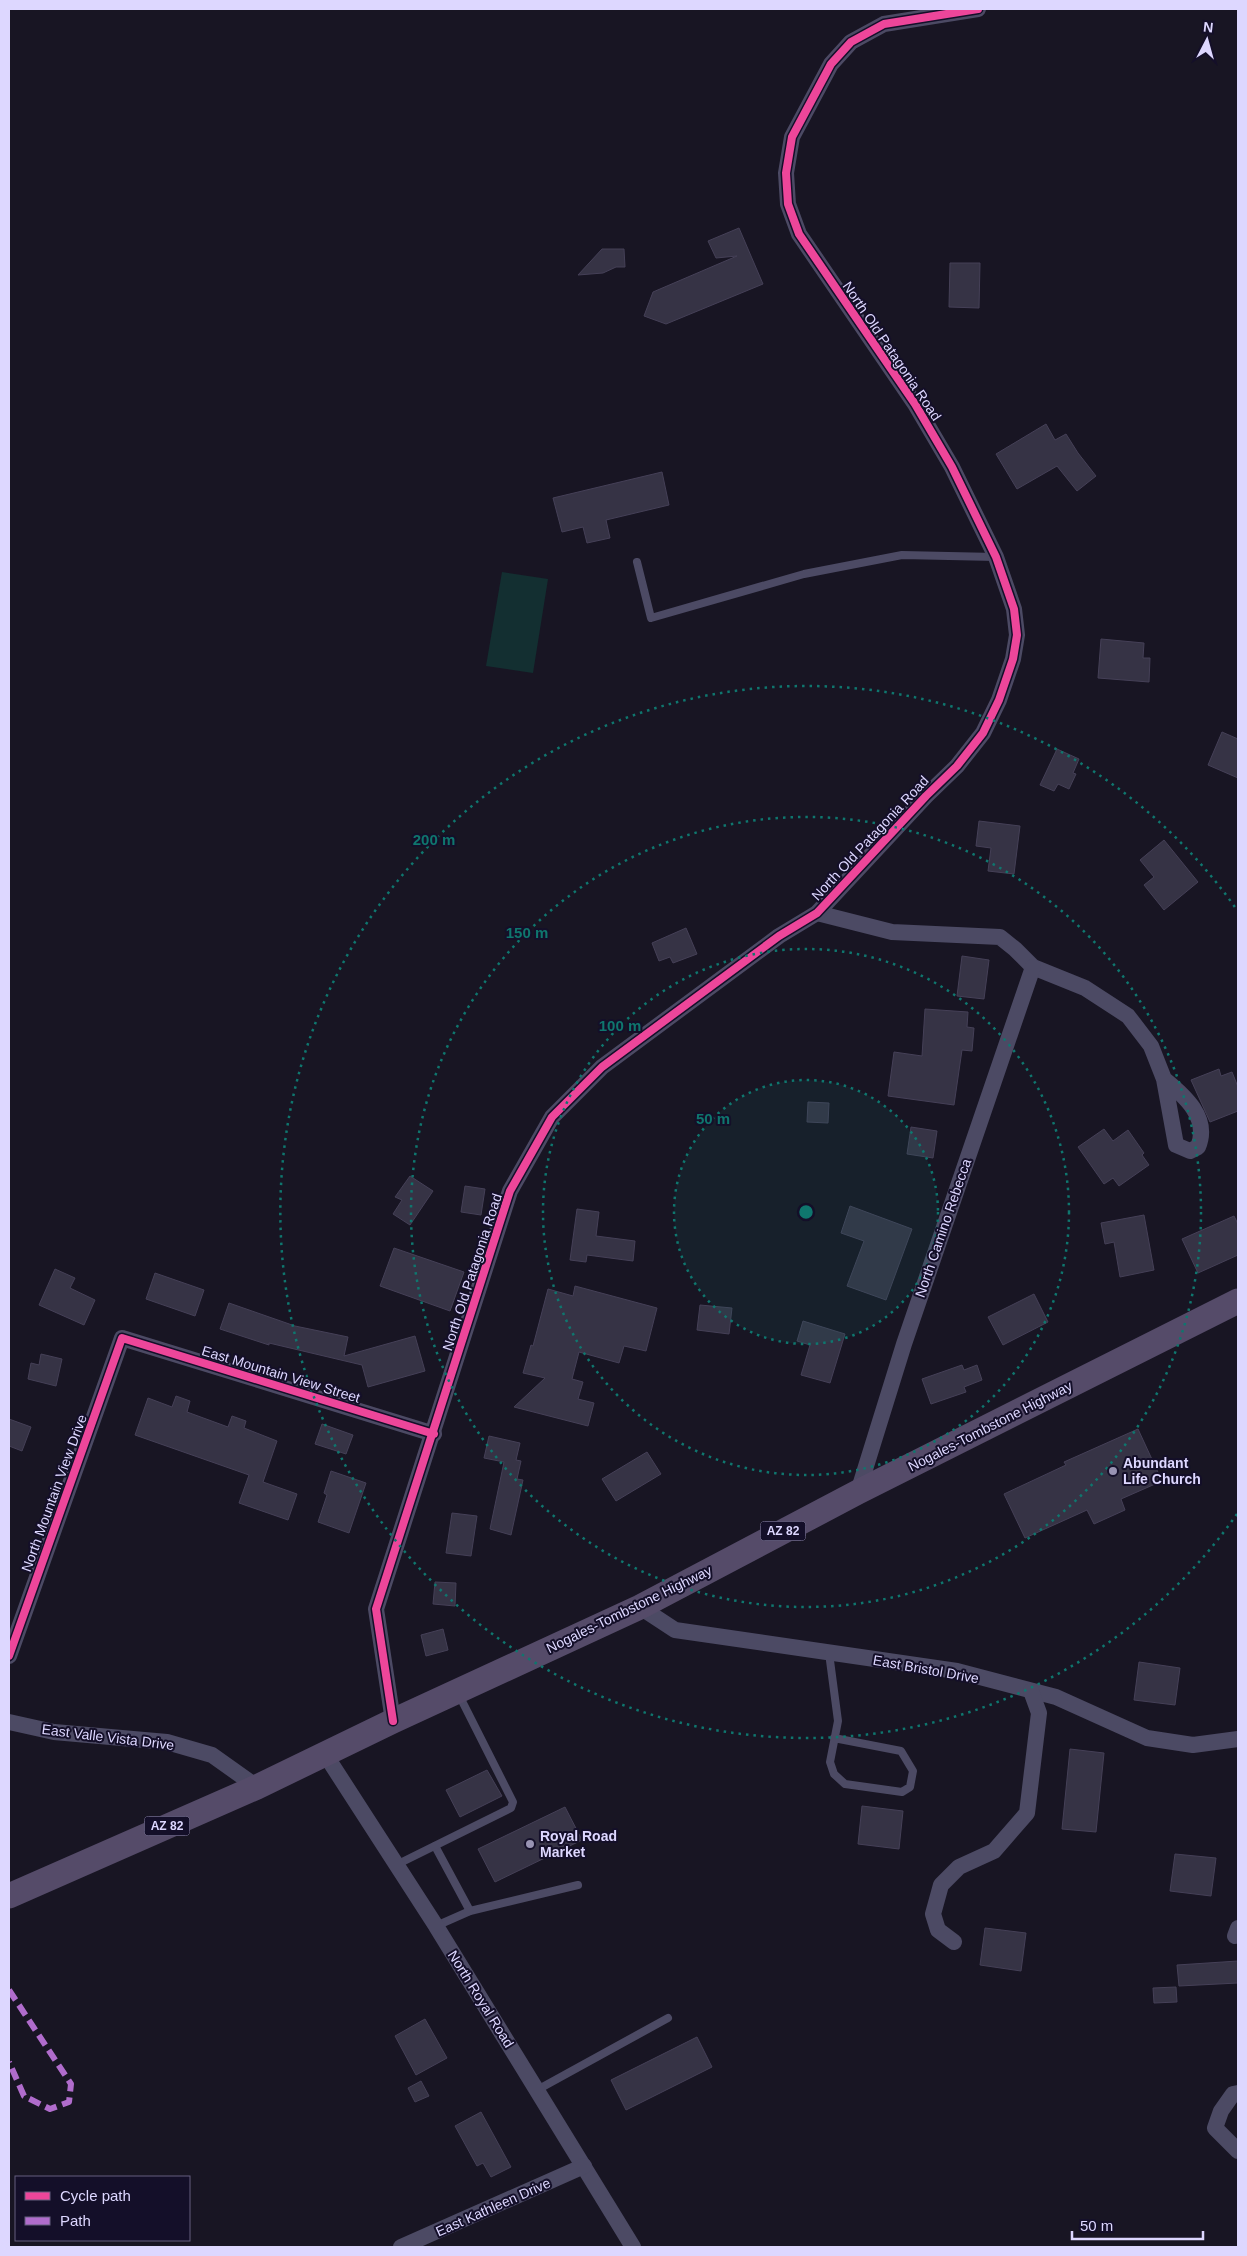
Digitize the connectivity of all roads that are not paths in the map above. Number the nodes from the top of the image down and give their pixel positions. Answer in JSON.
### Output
{"nodes":[{"id":1,"x":978,"y":9,"type":"edge"},
{"id":2,"x":996,"y":556,"type":"junction"},
{"id":3,"x":637,"y":562,"type":"dead end"},
{"id":4,"x":817,"y":912,"type":"junction"},
{"id":5,"x":1033,"y":966,"type":"junction"},
{"id":6,"x":1164,"y":1079,"type":"dead end"},
{"id":7,"x":1238,"y":1300,"type":"edge"},
{"id":8,"x":122,"y":1338,"type":"joint"},
{"id":9,"x":434,"y":1434,"type":"junction"},
{"id":10,"x":858,"y":1492,"type":"junction"},
{"id":11,"x":640,"y":1607,"type":"junction"},
{"id":12,"x":829,"y":1653,"type":"junction"},
{"id":13,"x":9,"y":1656,"type":"edge"},
{"id":14,"x":457,"y":1691,"type":"junction"},
{"id":15,"x":1031,"y":1691,"type":"junction"},
{"id":16,"x":393,"y":1721,"type":"junction"},
{"id":17,"x":9,"y":1722,"type":"edge"},
{"id":18,"x":834,"y":1738,"type":"junction"},
{"id":19,"x":1238,"y":1739,"type":"edge"},
{"id":20,"x":325,"y":1754,"type":"junction"},
{"id":21,"x":257,"y":1787,"type":"junction"},
{"id":22,"x":435,"y":1846,"type":"junction"},
{"id":23,"x":396,"y":1865,"type":"junction"},
{"id":24,"x":578,"y":1885,"type":"dead end"},
{"id":25,"x":9,"y":1896,"type":"edge"},
{"id":26,"x":470,"y":1911,"type":"junction"},
{"id":27,"x":436,"y":1926,"type":"junction"},
{"id":28,"x":954,"y":1942,"type":"dead end"},
{"id":29,"x":668,"y":2018,"type":"dead end"},
{"id":30,"x":537,"y":2090,"type":"junction"},
{"id":31,"x":1238,"y":2093,"type":"edge"},
{"id":32,"x":1237,"y":2149,"type":"edge"},
{"id":33,"x":584,"y":2166,"type":"junction"},
{"id":34,"x":401,"y":2247,"type":"edge"},
{"id":35,"x":633,"y":2247,"type":"edge"}],
"edges":[{"from":1,"to":2,"type":"street","name":"North Old Patagonia Road"},
{"from":2,"to":3,"type":"lane"},
{"from":2,"to":4,"type":"street","name":"North Old Patagonia Road"},
{"from":4,"to":5,"type":"street"},
{"from":4,"to":9,"type":"street","name":"North Old Patagonia Road"},
{"from":5,"to":6,"type":"street"},
{"from":5,"to":10,"type":"street","name":"North Camino Rebecca"},
{"from":7,"to":10,"type":"main road","name":"Nogales-Tombstone Highway","number":"AZ 82"},
{"from":8,"to":9,"type":"street","name":"East Mountain View Street"},
{"from":8,"to":13,"type":"street","name":"North Mountain View Drive"},
{"from":9,"to":16,"type":"street","name":"North Old Patagonia Road"},
{"from":10,"to":11,"type":"main road","name":"Nogales-Tombstone Highway","number":"AZ 82"},
{"from":11,"to":12,"type":"street","name":"East Bristol Drive"},
{"from":11,"to":14,"type":"main road","name":"Nogales-Tombstone Highway","number":"AZ 82"},
{"from":12,"to":15,"type":"street","name":"East Bristol Drive"},
{"from":12,"to":18,"type":"lane"},
{"from":14,"to":16,"type":"main road","name":"Nogales-Tombstone Highway","number":"AZ 82"},
{"from":14,"to":22,"type":"lane"},
{"from":15,"to":19,"type":"street","name":"East Bristol Drive"},
{"from":15,"to":28,"type":"street"},
{"from":16,"to":20,"type":"main road","name":"Nogales-Tombstone Highway","number":"AZ 82"},
{"from":17,"to":21,"type":"street","name":"East Valle Vista Drive"},
{"from":18,"to":18,"type":"lane"},
{"from":20,"to":21,"type":"main road","name":"Nogales-Tombstone Highway","number":"AZ 82"},
{"from":20,"to":23,"type":"street","name":"North Royal Road"},
{"from":21,"to":25,"type":"main road","name":"Nogales-Tombstone Highway","number":"AZ 82"},
{"from":22,"to":23,"type":"lane"},
{"from":22,"to":26,"type":"lane"},
{"from":23,"to":27,"type":"street","name":"North Royal Road"},
{"from":24,"to":26,"type":"lane"},
{"from":26,"to":27,"type":"lane"},
{"from":27,"to":30,"type":"street","name":"North Royal Road"},
{"from":29,"to":30,"type":"lane"},
{"from":30,"to":33,"type":"street","name":"North Royal Road"},
{"from":31,"to":32,"type":"street"},
{"from":33,"to":34,"type":"street","name":"East Kathleen Drive"},
{"from":33,"to":35,"type":"street","name":"North Royal Road"}]}
